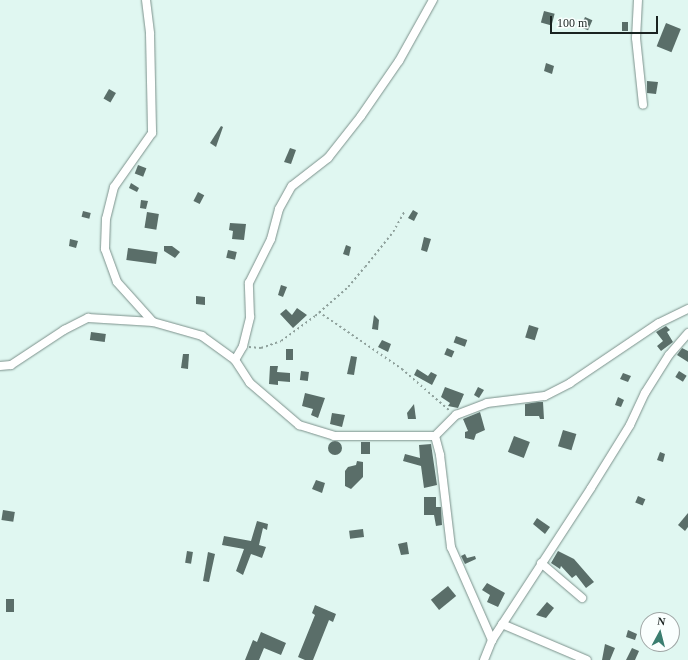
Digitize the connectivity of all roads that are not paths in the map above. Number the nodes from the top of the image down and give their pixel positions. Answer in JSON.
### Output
{"nodes":[{"id":1,"x":146,"y":0,"type":"edge"},
{"id":2,"x":433,"y":0,"type":"edge"},
{"id":3,"x":638,"y":0,"type":"edge"},
{"id":4,"x":643,"y":105,"type":"dead end"},
{"id":5,"x":688,"y":309,"type":"edge"},
{"id":6,"x":153,"y":322,"type":"junction"},
{"id":7,"x":688,"y":333,"type":"edge"},
{"id":8,"x":235,"y":360,"type":"junction"},
{"id":9,"x":0,"y":366,"type":"edge"},
{"id":10,"x":435,"y":436,"type":"junction"},
{"id":11,"x":541,"y":563,"type":"junction"},
{"id":12,"x":582,"y":598,"type":"dead end"},
{"id":13,"x":502,"y":624,"type":"junction"},
{"id":14,"x":492,"y":640,"type":"junction"},
{"id":15,"x":484,"y":660,"type":"edge"},
{"id":16,"x":587,"y":660,"type":"edge"}],
"edges":[{"from":1,"to":6,"type":"street"},
{"from":2,"to":8,"type":"street"},
{"from":3,"to":4,"type":"street"},
{"from":5,"to":10,"type":"street"},
{"from":6,"to":8,"type":"street"},
{"from":6,"to":9,"type":"street"},
{"from":7,"to":11,"type":"street"},
{"from":8,"to":10,"type":"street"},
{"from":10,"to":14,"type":"street"},
{"from":11,"to":12,"type":"street"},
{"from":11,"to":13,"type":"street"},
{"from":13,"to":14,"type":"street"},
{"from":13,"to":16,"type":"street"},
{"from":14,"to":15,"type":"street"}]}
